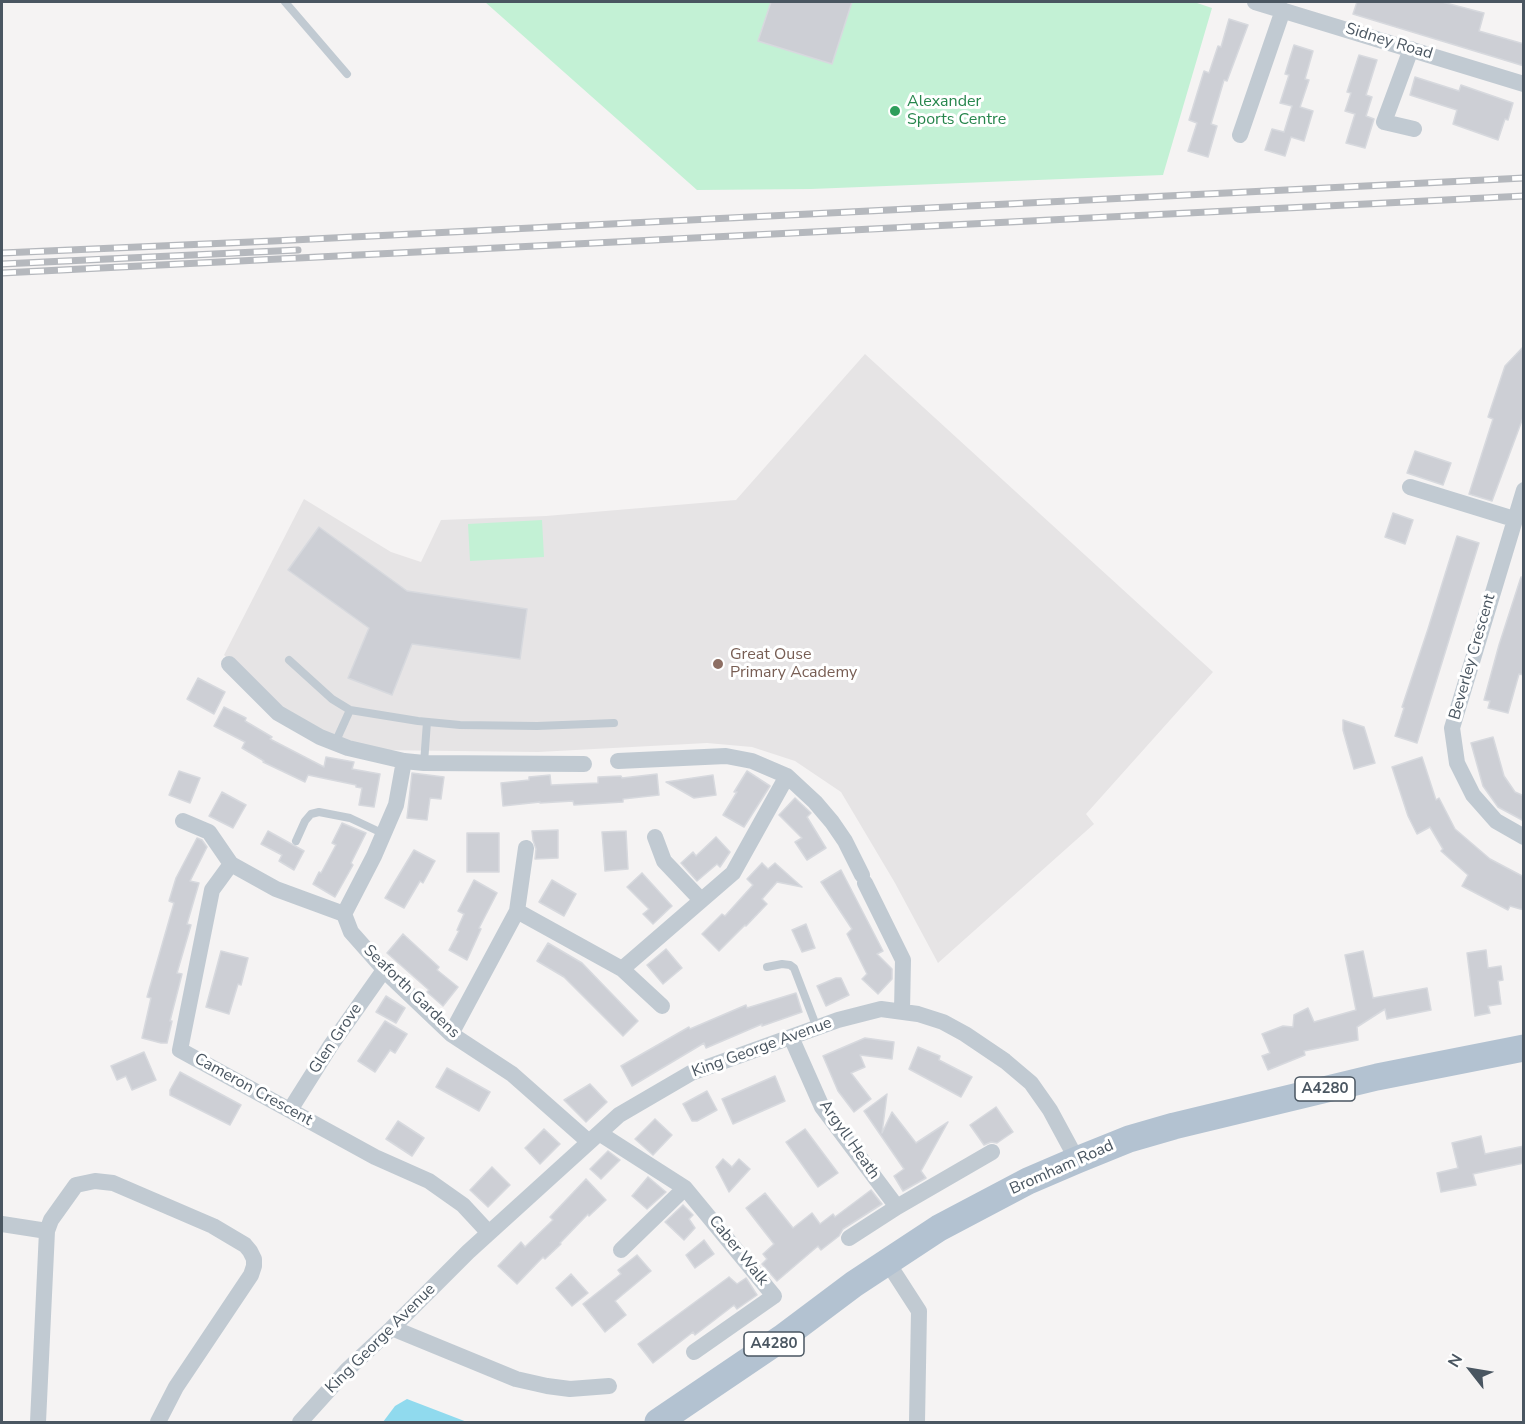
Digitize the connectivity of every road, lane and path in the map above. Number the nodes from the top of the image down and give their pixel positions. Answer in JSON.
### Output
{"nodes":[{"id":1,"x":285,"y":2,"type":"edge"},
{"id":2,"x":1255,"y":2,"type":"edge"},
{"id":3,"x":1283,"y":10,"type":"junction"},
{"id":4,"x":1411,"y":49,"type":"junction"},
{"id":5,"x":346,"y":74,"type":"dead end"},
{"id":6,"x":1524,"y":84,"type":"edge"},
{"id":7,"x":1414,"y":129,"type":"dead end"},
{"id":8,"x":1240,"y":135,"type":"dead end"},
{"id":9,"x":1410,"y":487,"type":"dead end"},
{"id":10,"x":1524,"y":490,"type":"edge"},
{"id":11,"x":1514,"y":519,"type":"junction"},
{"id":12,"x":289,"y":660,"type":"dead end"},
{"id":13,"x":229,"y":664,"type":"dead end"},
{"id":14,"x":350,"y":710,"type":"junction"},
{"id":15,"x":427,"y":722,"type":"junction"},
{"id":16,"x":614,"y":723,"type":"dead end"},
{"id":17,"x":335,"y":743,"type":"junction"},
{"id":18,"x":404,"y":761,"type":"junction"},
{"id":19,"x":618,"y":761,"type":"dead end"},
{"id":20,"x":424,"y":763,"type":"junction"},
{"id":21,"x":584,"y":764,"type":"dead end"},
{"id":22,"x":787,"y":776,"type":"junction"},
{"id":23,"x":183,"y":821,"type":"dead end"},
{"id":24,"x":384,"y":834,"type":"junction"},
{"id":25,"x":655,"y":837,"type":"dead end"},
{"id":26,"x":1524,"y":837,"type":"edge"},
{"id":27,"x":296,"y":841,"type":"dead end"},
{"id":28,"x":526,"y":848,"type":"dead end"},
{"id":29,"x":231,"y":864,"type":"junction"},
{"id":30,"x":701,"y":900,"type":"junction"},
{"id":31,"x":517,"y":910,"type":"junction"},
{"id":32,"x":344,"y":914,"type":"junction"},
{"id":33,"x":767,"y":967,"type":"dead end"},
{"id":34,"x":622,"y":969,"type":"junction"},
{"id":35,"x":384,"y":970,"type":"junction"},
{"id":36,"x":662,"y":1006,"type":"dead end"},
{"id":37,"x":902,"y":1011,"type":"junction"},
{"id":38,"x":817,"y":1028,"type":"junction"},
{"id":39,"x":451,"y":1034,"type":"junction"},
{"id":40,"x":791,"y":1037,"type":"junction"},
{"id":41,"x":1524,"y":1048,"type":"edge"},
{"id":42,"x":290,"y":1110,"type":"junction"},
{"id":43,"x":594,"y":1138,"type":"junction"},
{"id":44,"x":992,"y":1152,"type":"dead end"},
{"id":45,"x":1077,"y":1160,"type":"junction"},
{"id":46,"x":685,"y":1188,"type":"junction"},
{"id":47,"x":897,"y":1207,"type":"junction"},
{"id":48,"x":2,"y":1224,"type":"edge"},
{"id":49,"x":46,"y":1231,"type":"junction"},
{"id":50,"x":489,"y":1233,"type":"junction"},
{"id":51,"x":849,"y":1238,"type":"dead end"},
{"id":52,"x":621,"y":1250,"type":"dead end"},
{"id":53,"x":888,"y":1263,"type":"junction"},
{"id":54,"x":392,"y":1328,"type":"junction"},
{"id":55,"x":694,"y":1352,"type":"dead end"},
{"id":56,"x":609,"y":1386,"type":"dead end"},
{"id":57,"x":38,"y":1422,"type":"edge"},
{"id":58,"x":158,"y":1422,"type":"edge"},
{"id":59,"x":300,"y":1422,"type":"edge"},
{"id":60,"x":658,"y":1422,"type":"edge"},
{"id":61,"x":916,"y":1422,"type":"edge"}],
"edges":[{"from":1,"to":5,"type":"lane"},
{"from":2,"to":3,"type":"street","name":"Sidney Road"},
{"from":3,"to":4,"type":"street","name":"Sidney Road"},
{"from":3,"to":8,"type":"street"},
{"from":4,"to":6,"type":"street","name":"Sidney Road"},
{"from":4,"to":7,"type":"street"},
{"from":9,"to":11,"type":"street"},
{"from":10,"to":11,"type":"street","name":"Beverley Crescent"},
{"from":11,"to":26,"type":"street","name":"Beverley Crescent"},
{"from":12,"to":14,"type":"lane"},
{"from":13,"to":17,"type":"street"},
{"from":14,"to":15,"type":"lane"},
{"from":14,"to":17,"type":"lane"},
{"from":15,"to":16,"type":"lane"},
{"from":15,"to":20,"type":"lane"},
{"from":17,"to":18,"type":"street"},
{"from":18,"to":20,"type":"street"},
{"from":18,"to":24,"type":"street"},
{"from":19,"to":22,"type":"street"},
{"from":20,"to":21,"type":"street"},
{"from":22,"to":30,"type":"street"},
{"from":22,"to":37,"type":"street"},
{"from":23,"to":29,"type":"street"},
{"from":24,"to":27,"type":"lane"},
{"from":24,"to":32,"type":"street"},
{"from":25,"to":30,"type":"street"},
{"from":28,"to":31,"type":"street"},
{"from":29,"to":32,"type":"street"},
{"from":29,"to":42,"type":"street","name":"Cameron Crescent"},
{"from":30,"to":34,"type":"street"},
{"from":31,"to":34,"type":"street"},
{"from":31,"to":39,"type":"street"},
{"from":32,"to":35,"type":"street","name":"Seaforth Gardens"},
{"from":33,"to":38,"type":"lane"},
{"from":34,"to":36,"type":"street"},
{"from":35,"to":39,"type":"street","name":"Seaforth Gardens"},
{"from":35,"to":42,"type":"street","name":"Glen Grove"},
{"from":37,"to":38,"type":"street","name":"King George Avenue"},
{"from":37,"to":45,"type":"street","name":"King George Avenue"},
{"from":38,"to":40,"type":"street","name":"King George Avenue"},
{"from":39,"to":43,"type":"street","name":"Seaforth Gardens"},
{"from":40,"to":43,"type":"street","name":"King George Avenue"},
{"from":40,"to":47,"type":"street","name":"Argyll Heath"},
{"from":41,"to":45,"type":"main road","name":"Bromham Road","number":"A4280"},
{"from":42,"to":50,"type":"street","name":"Cameron Crescent"},
{"from":43,"to":46,"type":"street","name":"Caber Walk"},
{"from":43,"to":50,"type":"street","name":"King George Avenue"},
{"from":44,"to":47,"type":"street"},
{"from":45,"to":53,"type":"main road","name":"Bromham Road","number":"A4280"},
{"from":46,"to":52,"type":"street"},
{"from":46,"to":55,"type":"street","name":"Caber Walk"},
{"from":47,"to":51,"type":"street"},
{"from":48,"to":49,"type":"street"},
{"from":49,"to":57,"type":"street"},
{"from":49,"to":58,"type":"street"},
{"from":50,"to":54,"type":"street","name":"King George Avenue"},
{"from":53,"to":60,"type":"main road","name":"Bromham Road","number":"A4280"},
{"from":53,"to":61,"type":"street"},
{"from":54,"to":56,"type":"street"},
{"from":54,"to":59,"type":"street","name":"King George Avenue"}]}
